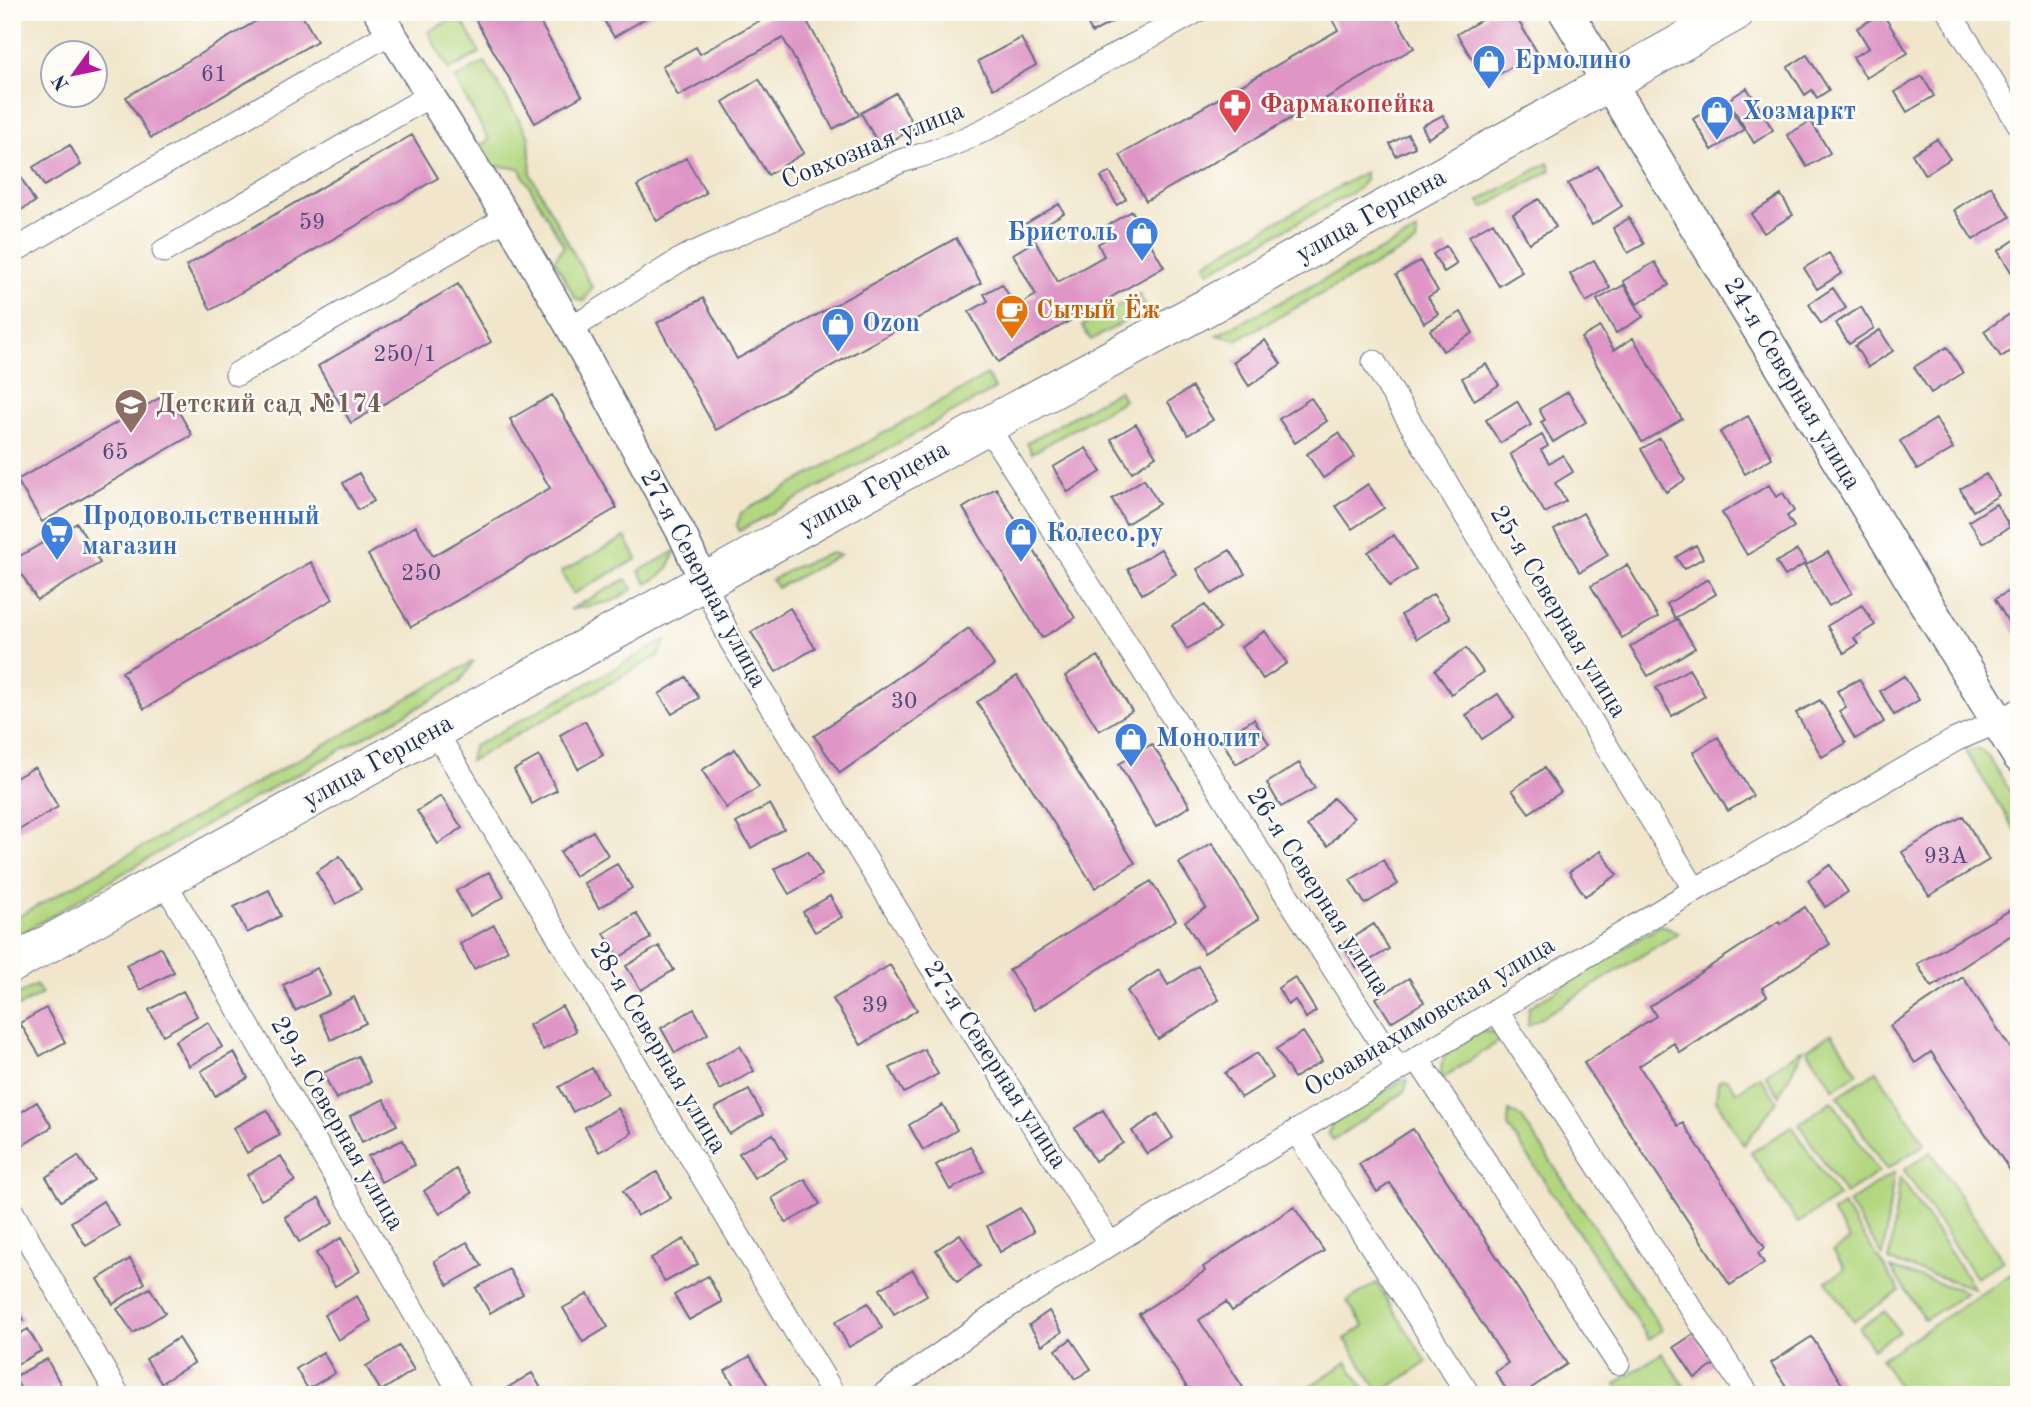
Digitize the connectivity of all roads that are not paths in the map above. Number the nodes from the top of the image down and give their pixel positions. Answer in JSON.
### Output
{"nodes":[{"id":1,"x":1195,"y":12,"type":"edge"},
{"id":2,"x":1566,"y":12,"type":"edge"},
{"id":3,"x":1736,"y":12,"type":"edge"},
{"id":4,"x":1949,"y":12,"type":"edge"},
{"id":5,"x":384,"y":23,"type":"edge"},
{"id":6,"x":1608,"y":82,"type":"junction"},
{"id":7,"x":429,"y":96,"type":"junction"},
{"id":8,"x":2019,"y":124,"type":"edge"},
{"id":9,"x":507,"y":218,"type":"junction"},
{"id":10,"x":164,"y":251,"type":"dead end"},
{"id":11,"x":12,"y":252,"type":"edge"},
{"id":12,"x":571,"y":329,"type":"junction"},
{"id":13,"x":1374,"y":362,"type":"dead end"},
{"id":14,"x":237,"y":374,"type":"dead end"},
{"id":15,"x":987,"y":426,"type":"junction"},
{"id":16,"x":704,"y":582,"type":"junction"},
{"id":17,"x":2009,"y":716,"type":"edge"},
{"id":18,"x":435,"y":731,"type":"junction"},
{"id":19,"x":2019,"y":756,"type":"edge"},
{"id":20,"x":164,"y":881,"type":"junction"},
{"id":21,"x":1695,"y":890,"type":"junction"},
{"id":22,"x":12,"y":964,"type":"edge"},
{"id":23,"x":1496,"y":1010,"type":"junction"},
{"id":24,"x":1407,"y":1063,"type":"junction"},
{"id":25,"x":1296,"y":1131,"type":"junction"},
{"id":26,"x":12,"y":1212,"type":"edge"},
{"id":27,"x":1110,"y":1244,"type":"junction"},
{"id":28,"x":1618,"y":1363,"type":"dead end"},
{"id":29,"x":118,"y":1395,"type":"edge"},
{"id":30,"x":462,"y":1395,"type":"edge"},
{"id":31,"x":834,"y":1395,"type":"edge"},
{"id":32,"x":883,"y":1395,"type":"edge"},
{"id":33,"x":1469,"y":1395,"type":"edge"},
{"id":34,"x":1748,"y":1395,"type":"edge"}],
"edges":[{"from":1,"to":12,"type":"street","name":"Совхозная улица"},
{"from":2,"to":6,"type":"main road","name":"24-я Северная улица"},
{"from":3,"to":6,"type":"main road","name":"улица Герцена"},
{"from":4,"to":8,"type":"street"},
{"from":5,"to":7,"type":"street","name":"27-я Северная улица"},
{"from":5,"to":11,"type":"street"},
{"from":6,"to":15,"type":"main road","name":"улица Герцена"},
{"from":6,"to":17,"type":"main road","name":"24-я Северная улица"},
{"from":7,"to":9,"type":"street","name":"27-я Северная улица"},
{"from":7,"to":10,"type":"street"},
{"from":9,"to":12,"type":"street","name":"27-я Северная улица"},
{"from":9,"to":14,"type":"street"},
{"from":12,"to":16,"type":"street","name":"27-я Северная улица"},
{"from":13,"to":21,"type":"street","name":"25-я Северная улица"},
{"from":15,"to":16,"type":"main road","name":"улица Герцена"},
{"from":15,"to":24,"type":"street","name":"26-я Северная улица"},
{"from":16,"to":18,"type":"main road","name":"улица Герцена"},
{"from":16,"to":27,"type":"street","name":"27-я Северная улица"},
{"from":17,"to":19,"type":"main road","name":"24-я Северная улица"},
{"from":17,"to":21,"type":"street","name":"Осоавиахимовская улица"},
{"from":18,"to":20,"type":"main road","name":"улица Герцена"},
{"from":18,"to":31,"type":"street","name":"28-я Северная улица"},
{"from":20,"to":22,"type":"main road","name":"улица Герцена"},
{"from":20,"to":30,"type":"street","name":"29-я Северная улица"},
{"from":21,"to":23,"type":"street","name":"Осоавиахимовская улица"},
{"from":23,"to":24,"type":"street","name":"Осоавиахимовская улица"},
{"from":23,"to":34,"type":"street"},
{"from":24,"to":25,"type":"street","name":"Осоавиахимовская улица"},
{"from":24,"to":28,"type":"street","name":"26-я Северная улица"},
{"from":25,"to":27,"type":"street","name":"Осоавиахимовская улица"},
{"from":25,"to":33,"type":"street"},
{"from":26,"to":29,"type":"street"},
{"from":27,"to":32,"type":"street","name":"Осоавиахимовская улица"}]}
